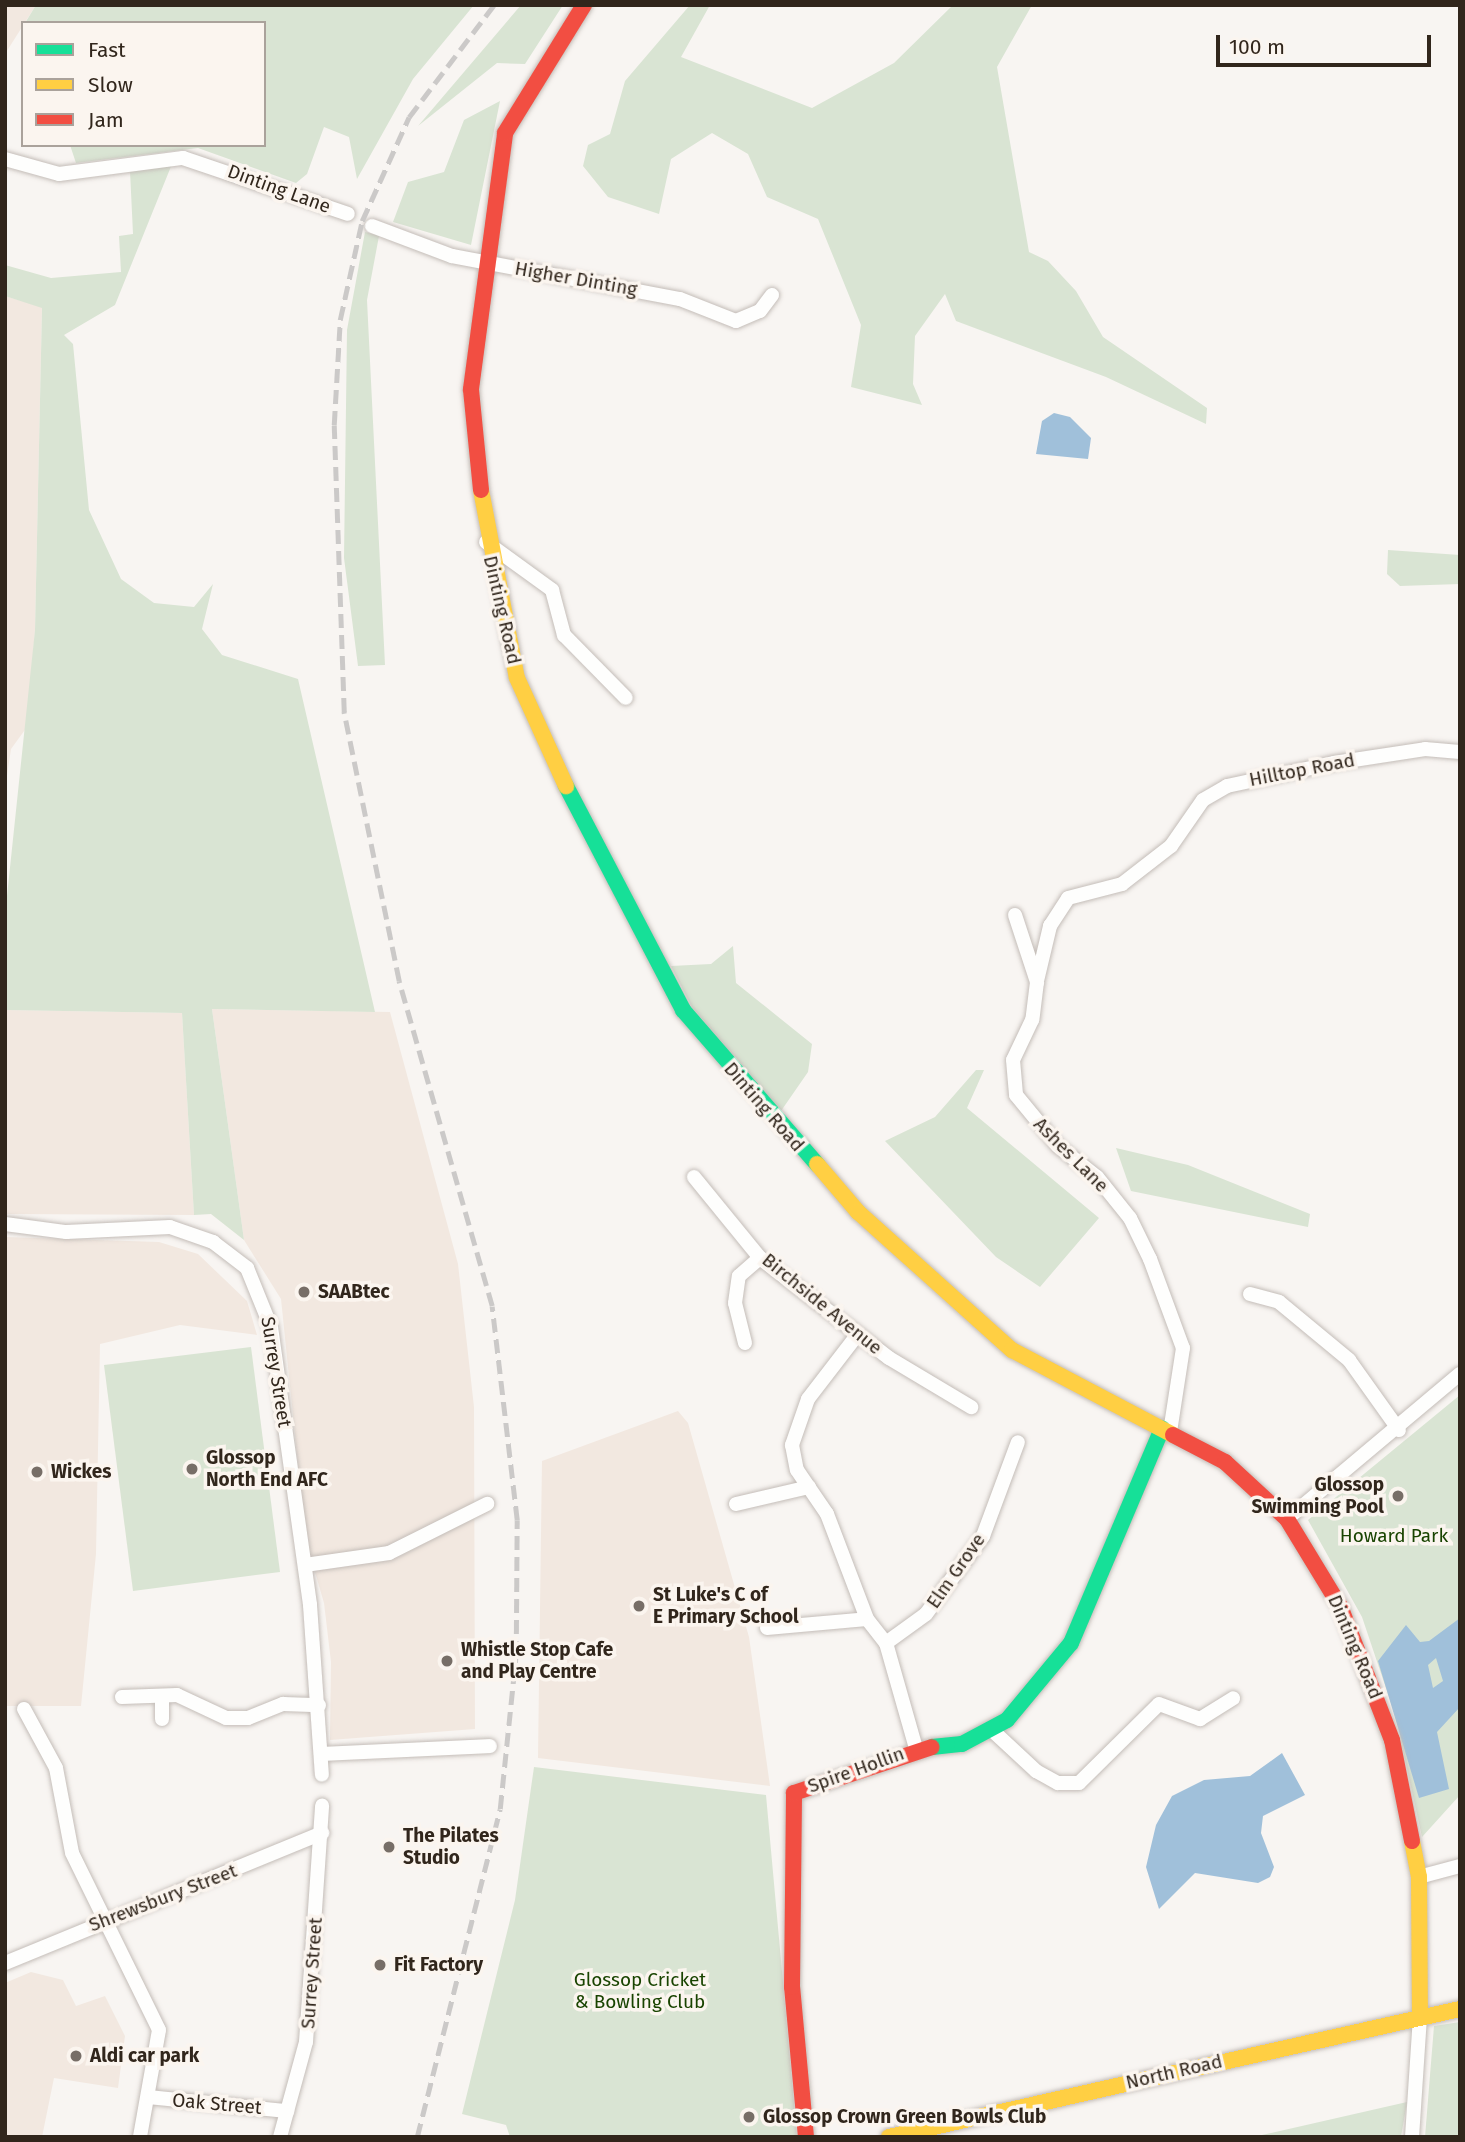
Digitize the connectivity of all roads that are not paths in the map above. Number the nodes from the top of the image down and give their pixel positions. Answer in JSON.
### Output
{"nodes":[{"id":1,"x":584,"y":5,"type":"edge"},
{"id":2,"x":5,"y":159,"type":"edge"},
{"id":3,"x":348,"y":214,"type":"dead end"},
{"id":4,"x":372,"y":226,"type":"dead end"},
{"id":5,"x":485,"y":262,"type":"junction"},
{"id":6,"x":772,"y":295,"type":"dead end"},
{"id":7,"x":486,"y":541,"type":"junction"},
{"id":8,"x":626,"y":698,"type":"dead end"},
{"id":9,"x":1460,"y":751,"type":"edge"},
{"id":10,"x":1015,"y":915,"type":"dead end"},
{"id":11,"x":1037,"y":982,"type":"junction"},
{"id":12,"x":694,"y":1177,"type":"dead end"},
{"id":13,"x":5,"y":1224,"type":"edge"},
{"id":14,"x":760,"y":1258,"type":"junction"},
{"id":15,"x":1250,"y":1293,"type":"dead end"},
{"id":16,"x":858,"y":1334,"type":"junction"},
{"id":17,"x":745,"y":1343,"type":"dead end"},
{"id":18,"x":1460,"y":1374,"type":"edge"},
{"id":19,"x":971,"y":1407,"type":"dead end"},
{"id":20,"x":1166,"y":1430,"type":"junction"},
{"id":21,"x":1399,"y":1430,"type":"junction"},
{"id":22,"x":1018,"y":1442,"type":"dead end"},
{"id":23,"x":809,"y":1487,"type":"junction"},
{"id":24,"x":487,"y":1504,"type":"dead end"},
{"id":25,"x":736,"y":1504,"type":"dead end"},
{"id":26,"x":1287,"y":1519,"type":"junction"},
{"id":27,"x":305,"y":1564,"type":"junction"},
{"id":28,"x":867,"y":1619,"type":"junction"},
{"id":29,"x":767,"y":1628,"type":"dead end"},
{"id":30,"x":886,"y":1643,"type":"junction"},
{"id":31,"x":162,"y":1696,"type":"junction"},
{"id":32,"x":122,"y":1697,"type":"dead end"},
{"id":33,"x":1233,"y":1698,"type":"dead end"},
{"id":34,"x":319,"y":1705,"type":"junction"},
{"id":35,"x":24,"y":1710,"type":"dead end"},
{"id":36,"x":162,"y":1719,"type":"dead end"},
{"id":37,"x":993,"y":1731,"type":"junction"},
{"id":38,"x":490,"y":1746,"type":"dead end"},
{"id":39,"x":916,"y":1748,"type":"junction"},
{"id":40,"x":323,"y":1754,"type":"junction"},
{"id":41,"x":323,"y":1775,"type":"dead end"},
{"id":42,"x":322,"y":1806,"type":"dead end"},
{"id":43,"x":322,"y":1833,"type":"junction"},
{"id":44,"x":1460,"y":1866,"type":"edge"},
{"id":45,"x":1419,"y":1877,"type":"junction"},
{"id":46,"x":105,"y":1919,"type":"junction"},
{"id":47,"x":5,"y":1963,"type":"edge"},
{"id":48,"x":1460,"y":2009,"type":"edge"},
{"id":49,"x":1420,"y":2018,"type":"junction"},
{"id":50,"x":148,"y":2097,"type":"junction"},
{"id":51,"x":287,"y":2111,"type":"junction"},
{"id":52,"x":140,"y":2137,"type":"edge"},
{"id":53,"x":280,"y":2137,"type":"edge"},
{"id":54,"x":806,"y":2137,"type":"edge"},
{"id":55,"x":889,"y":2137,"type":"edge"},
{"id":56,"x":1412,"y":2137,"type":"edge"}],
"edges":[{"from":1,"to":5,"type":"street","name":"Dinting Road"},
{"from":2,"to":3,"type":"street","name":"Dinting Lane"},
{"from":4,"to":5,"type":"street","name":"Higher Dinting"},
{"from":5,"to":6,"type":"street","name":"Higher Dinting"},
{"from":5,"to":7,"type":"street","name":"Dinting Road"},
{"from":7,"to":8,"type":"street"},
{"from":7,"to":20,"type":"street","name":"Dinting Road"},
{"from":9,"to":11,"type":"street","name":"Hilltop Road"},
{"from":10,"to":11,"type":"street","name":"Ashes Lane"},
{"from":11,"to":20,"type":"street","name":"Ashes Lane"},
{"from":12,"to":14,"type":"street","name":"Birchside Avenue"},
{"from":13,"to":27,"type":"street","name":"Surrey Street"},
{"from":14,"to":16,"type":"street","name":"Birchside Avenue"},
{"from":14,"to":17,"type":"street"},
{"from":15,"to":21,"type":"street"},
{"from":16,"to":19,"type":"street","name":"Birchside Avenue"},
{"from":16,"to":23,"type":"street"},
{"from":18,"to":21,"type":"street"},
{"from":20,"to":26,"type":"street","name":"Dinting Road"},
{"from":20,"to":37,"type":"street","name":"Spire Hollin"},
{"from":21,"to":26,"type":"street"},
{"from":22,"to":30,"type":"street","name":"Elm Grove"},
{"from":23,"to":25,"type":"street"},
{"from":23,"to":28,"type":"street"},
{"from":24,"to":27,"type":"street"},
{"from":26,"to":45,"type":"street","name":"Dinting Road"},
{"from":27,"to":34,"type":"street","name":"Surrey Street"},
{"from":28,"to":29,"type":"street"},
{"from":28,"to":30,"type":"street"},
{"from":30,"to":39,"type":"street"},
{"from":31,"to":32,"type":"street"},
{"from":31,"to":34,"type":"street"},
{"from":31,"to":36,"type":"street"},
{"from":33,"to":37,"type":"street"},
{"from":34,"to":40,"type":"street","name":"Surrey Street"},
{"from":35,"to":46,"type":"street"},
{"from":37,"to":39,"type":"street","name":"Spire Hollin"},
{"from":38,"to":40,"type":"street"},
{"from":39,"to":54,"type":"street","name":"Spire Hollin"},
{"from":40,"to":41,"type":"street","name":"Surrey Street"},
{"from":42,"to":43,"type":"street","name":"Surrey Street"},
{"from":43,"to":46,"type":"street","name":"Shrewsbury Street"},
{"from":43,"to":51,"type":"street","name":"Surrey Street"},
{"from":44,"to":45,"type":"street"},
{"from":45,"to":49,"type":"street","name":"Dinting Road"},
{"from":46,"to":47,"type":"street","name":"Shrewsbury Street"},
{"from":46,"to":50,"type":"street"},
{"from":48,"to":49,"type":"street","name":"North Road"},
{"from":49,"to":55,"type":"street","name":"North Road"},
{"from":49,"to":56,"type":"street"},
{"from":50,"to":51,"type":"street","name":"Oak Street"},
{"from":50,"to":52,"type":"street"},
{"from":51,"to":53,"type":"street","name":"Surrey Street"}]}
